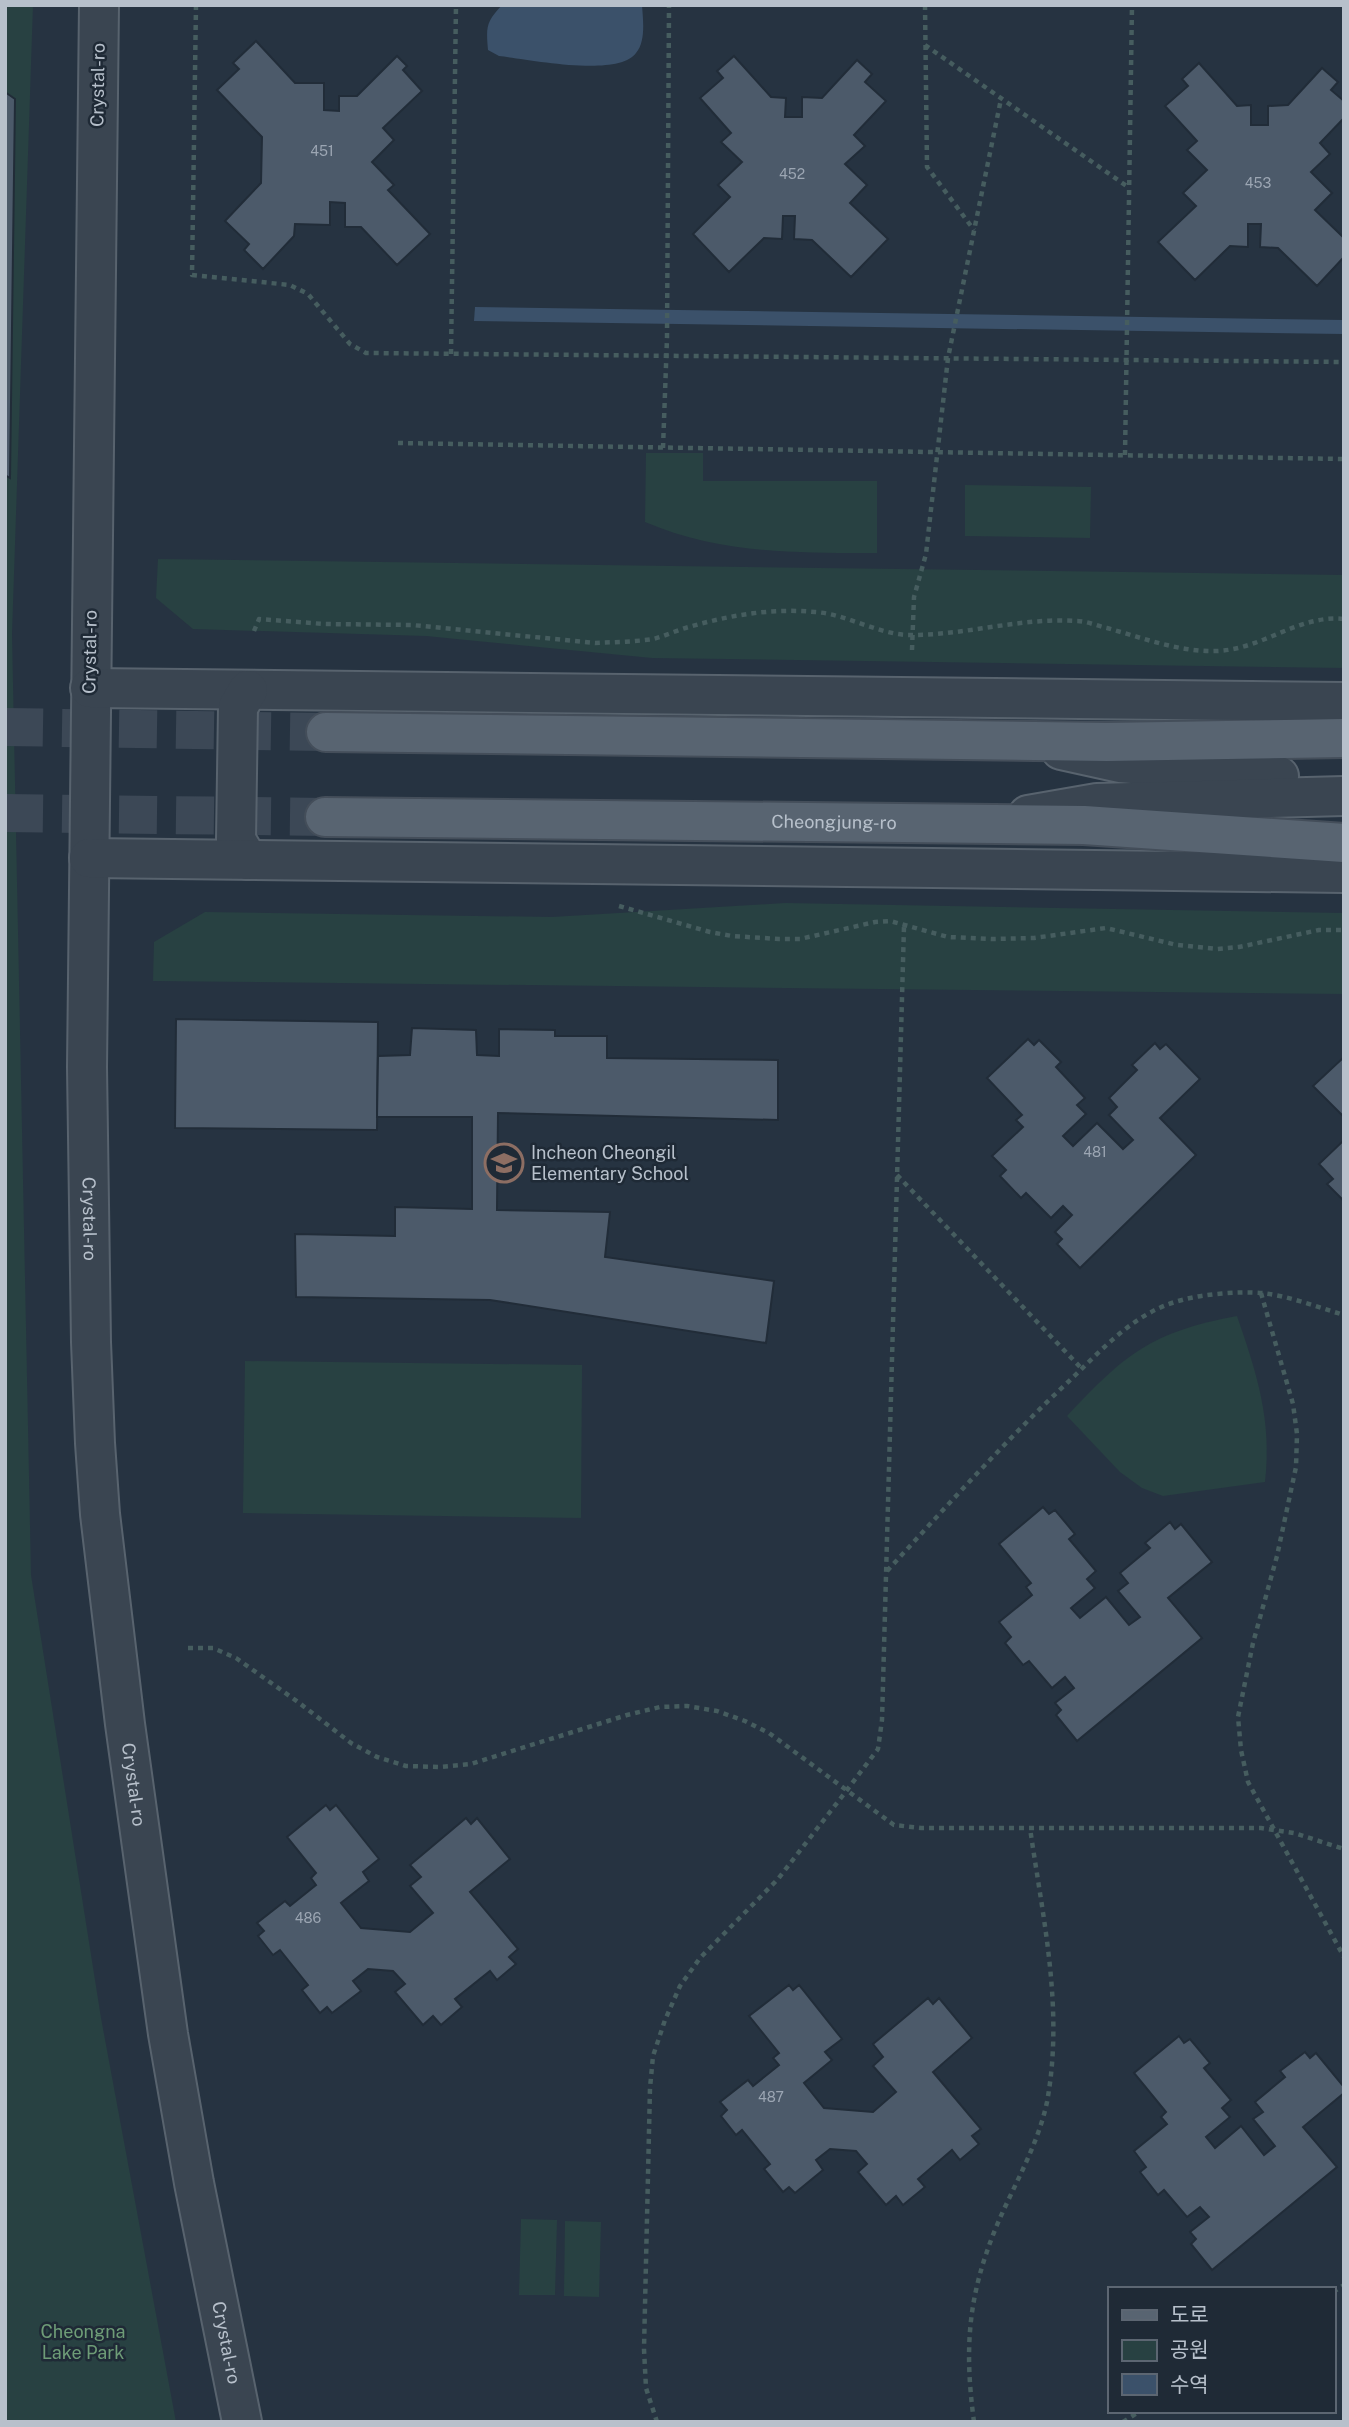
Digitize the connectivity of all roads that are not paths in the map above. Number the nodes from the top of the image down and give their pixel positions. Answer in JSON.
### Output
{"nodes":[{"id":1,"x":99,"y":5,"type":"edge"},
{"id":2,"x":90,"y":688,"type":"junction"},
{"id":3,"x":248,"y":690,"type":"junction"},
{"id":4,"x":1344,"y":702,"type":"edge"},
{"id":5,"x":326,"y":732,"type":"tunnel mouth"},
{"id":6,"x":1344,"y":738,"type":"edge"},
{"id":7,"x":1024,"y":741,"type":"junction"},
{"id":8,"x":1344,"y":782,"type":"edge"},
{"id":9,"x":1344,"y":796,"type":"edge"},
{"id":10,"x":325,"y":817,"type":"tunnel mouth"},
{"id":11,"x":982,"y":824,"type":"junction"},
{"id":12,"x":1344,"y":843,"type":"edge"},
{"id":13,"x":89,"y":858,"type":"junction"},
{"id":14,"x":248,"y":860,"type":"junction"},
{"id":15,"x":1344,"y":873,"type":"edge"},
{"id":16,"x":242,"y":2422,"type":"edge"}],
"edges":[{"from":1,"to":2,"type":"street","name":"Crystal-ro"},
{"from":2,"to":3,"type":"street"},
{"from":2,"to":13,"type":"street","name":"Crystal-ro"},
{"from":3,"to":4,"type":"street"},
{"from":3,"to":14,"type":"street"},
{"from":5,"to":7,"type":"main road"},
{"from":6,"to":7,"type":"main road"},
{"from":7,"to":8,"type":"street"},
{"from":9,"to":11,"type":"street"},
{"from":10,"to":11,"type":"main road","name":"Cheongjung-ro"},
{"from":11,"to":12,"type":"main road","name":"Cheongjung-ro"},
{"from":13,"to":14,"type":"street"},
{"from":13,"to":16,"type":"street","name":"Crystal-ro"},
{"from":14,"to":15,"type":"street"}]}
